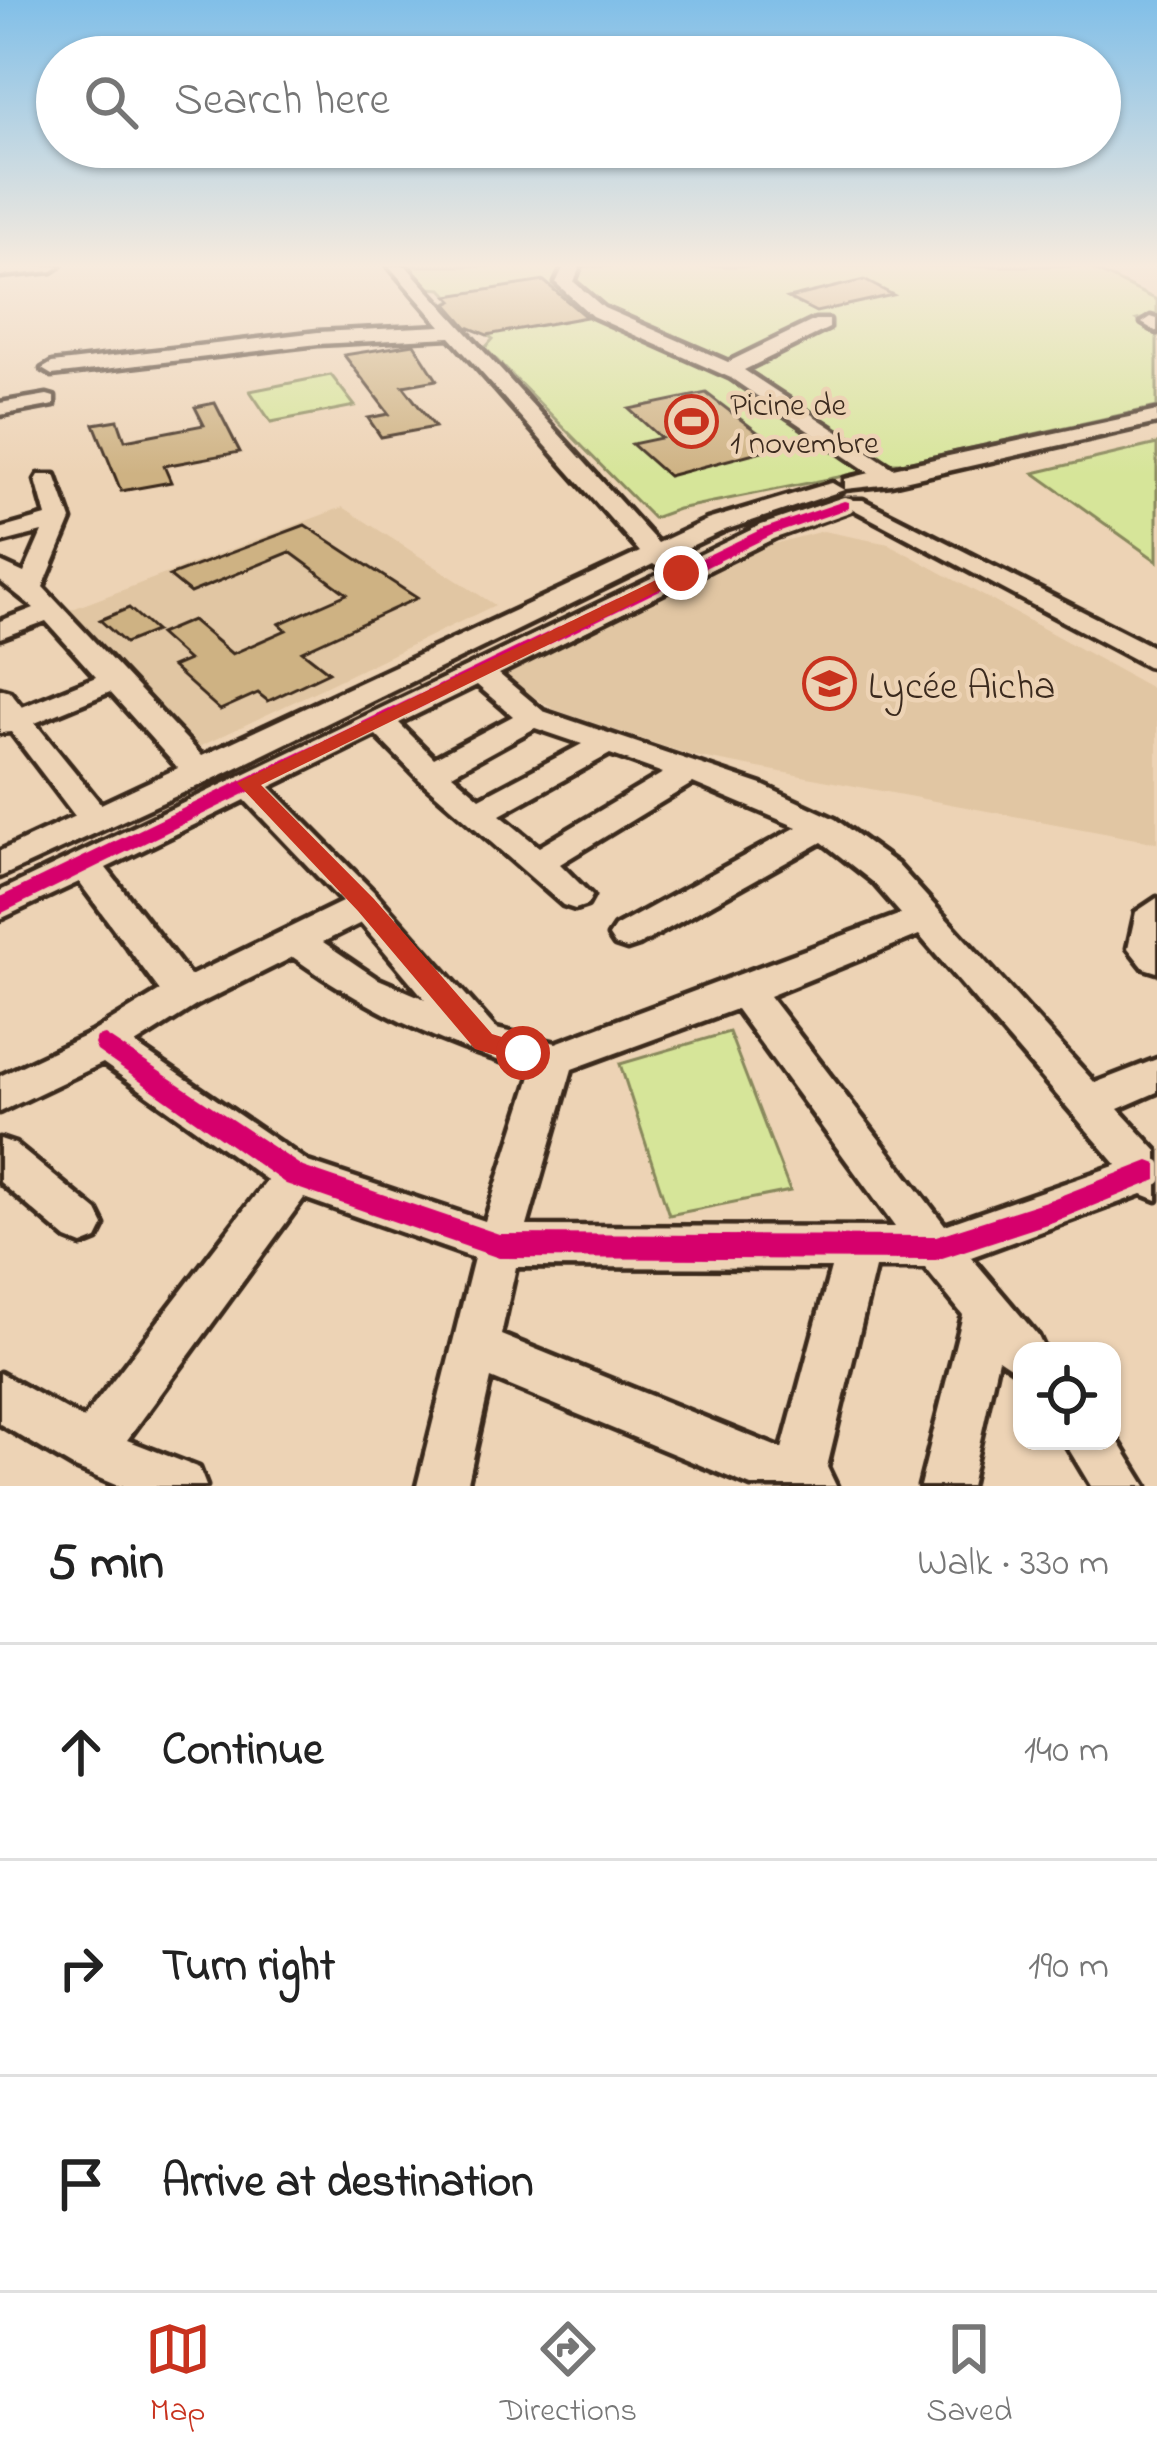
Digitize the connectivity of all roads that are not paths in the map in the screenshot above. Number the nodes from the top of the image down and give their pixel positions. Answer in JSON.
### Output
{"nodes":[{"id":1,"x":370,"y":335,"type":"edge"},
{"id":2,"x":459,"y":335,"type":"edge"},
{"id":3,"x":650,"y":335,"type":"edge"},
{"id":4,"x":799,"y":335,"type":"edge"},
{"id":5,"x":52,"y":369,"type":"dead end"},
{"id":6,"x":728,"y":370,"type":"junction"},
{"id":7,"x":46,"y":401,"type":"dead end"},
{"id":8,"x":0,"y":410,"type":"edge"},
{"id":9,"x":1157,"y":416,"type":"edge"},
{"id":10,"x":1157,"y":434,"type":"edge"},
{"id":11,"x":47,"y":480,"type":"dead end"},
{"id":12,"x":860,"y":494,"type":"junction"},
{"id":13,"x":58,"y":520,"type":"junction"},
{"id":14,"x":0,"y":536,"type":"edge"},
{"id":15,"x":656,"y":554,"type":"junction"},
{"id":16,"x":0,"y":570,"type":"edge"},
{"id":17,"x":681,"y":573,"type":"junction"},
{"id":18,"x":30,"y":588,"type":"junction"},
{"id":19,"x":50,"y":611,"type":"junction"},
{"id":20,"x":0,"y":630,"type":"edge"},
{"id":21,"x":1157,"y":660,"type":"edge"},
{"id":22,"x":478,"y":671,"type":"junction"},
{"id":23,"x":115,"y":680,"type":"junction"},
{"id":24,"x":6,"y":715,"type":"edge"},
{"id":25,"x":533,"y":717,"type":"junction"},
{"id":26,"x":379,"y":720,"type":"junction"},
{"id":27,"x":608,"y":743,"type":"junction"},
{"id":28,"x":200,"y":772,"type":"junction"},
{"id":29,"x":431,"y":773,"type":"junction"},
{"id":30,"x":686,"y":773,"type":"junction"},
{"id":31,"x":247,"y":783,"type":"junction"},
{"id":32,"x":478,"y":814,"type":"junction"},
{"id":33,"x":96,"y":820,"type":"junction"},
{"id":34,"x":824,"y":827,"type":"junction"},
{"id":35,"x":536,"y":864,"type":"junction"},
{"id":36,"x":0,"y":865,"type":"edge"},
{"id":37,"x":85,"y":865,"type":"junction"},
{"id":38,"x":575,"y":896,"type":"dead end"},
{"id":39,"x":366,"y":905,"type":"junction"},
{"id":40,"x":0,"y":906,"type":"edge"},
{"id":41,"x":1157,"y":911,"type":"edge"},
{"id":42,"x":926,"y":918,"type":"junction"},
{"id":43,"x":627,"y":936,"type":"dead end"},
{"id":44,"x":293,"y":939,"type":"junction"},
{"id":45,"x":1157,"y":958,"type":"edge"},
{"id":46,"x":744,"y":991,"type":"junction"},
{"id":47,"x":184,"y":995,"type":"junction"},
{"id":48,"x":484,"y":1042,"type":"junction"},
{"id":49,"x":105,"y":1044,"type":"junction"},
{"id":50,"x":556,"y":1059,"type":"junction"},
{"id":51,"x":1157,"y":1075,"type":"edge"},
{"id":52,"x":0,"y":1095,"type":"edge"},
{"id":53,"x":1090,"y":1103,"type":"junction"},
{"id":54,"x":0,"y":1157,"type":"edge"},
{"id":55,"x":296,"y":1176,"type":"junction"},
{"id":56,"x":1153,"y":1176,"type":"edge"},
{"id":57,"x":82,"y":1225,"type":"dead end"},
{"id":58,"x":499,"y":1246,"type":"junction"},
{"id":59,"x":936,"y":1248,"type":"junction"},
{"id":60,"x":858,"y":1250,"type":"junction"},
{"id":61,"x":987,"y":1308,"type":"junction"},
{"id":62,"x":1014,"y":1342,"type":"edge"},
{"id":63,"x":478,"y":1349,"type":"junction"},
{"id":64,"x":0,"y":1397,"type":"edge"},
{"id":65,"x":90,"y":1450,"type":"junction"},
{"id":66,"x":1095,"y":1450,"type":"edge"},
{"id":67,"x":802,"y":1484,"type":"edge"},
{"id":68,"x":181,"y":1486,"type":"edge"},
{"id":69,"x":442,"y":1486,"type":"edge"},
{"id":70,"x":945,"y":1486,"type":"edge"},
{"id":71,"x":1120,"y":1486,"type":"edge"}],
"edges":[{"from":1,"to":5,"type":"street"},
{"from":2,"to":15,"type":"street"},
{"from":3,"to":6,"type":"street"},
{"from":4,"to":6,"type":"street"},
{"from":6,"to":12,"type":"street"},
{"from":7,"to":8,"type":"street"},
{"from":9,"to":12,"type":"street"},
{"from":10,"to":12,"type":"street"},
{"from":11,"to":13,"type":"street"},
{"from":12,"to":15,"type":"street"},
{"from":12,"to":17,"type":"street"},
{"from":12,"to":21,"type":"street"},
{"from":13,"to":14,"type":"street"},
{"from":13,"to":18,"type":"street"},
{"from":15,"to":17,"type":"street"},
{"from":15,"to":28,"type":"street"},
{"from":16,"to":18,"type":"street"},
{"from":17,"to":22,"type":"street"},
{"from":18,"to":19,"type":"street"},
{"from":19,"to":20,"type":"street"},
{"from":19,"to":23,"type":"street"},
{"from":22,"to":25,"type":"street"},
{"from":22,"to":26,"type":"street"},
{"from":23,"to":24,"type":"street"},
{"from":23,"to":28,"type":"street"},
{"from":24,"to":33,"type":"street"},
{"from":25,"to":27,"type":"street"},
{"from":25,"to":29,"type":"street"},
{"from":26,"to":29,"type":"street"},
{"from":26,"to":31,"type":"street"},
{"from":27,"to":30,"type":"street"},
{"from":27,"to":32,"type":"street"},
{"from":28,"to":33,"type":"street"},
{"from":29,"to":32,"type":"street"},
{"from":30,"to":34,"type":"street"},
{"from":30,"to":35,"type":"street"},
{"from":31,"to":37,"type":"street"},
{"from":31,"to":39,"type":"street"},
{"from":32,"to":35,"type":"street"},
{"from":33,"to":36,"type":"street"},
{"from":34,"to":42,"type":"street"},
{"from":34,"to":43,"type":"street"},
{"from":35,"to":38,"type":"street"},
{"from":37,"to":40,"type":"street"},
{"from":37,"to":47,"type":"street"},
{"from":39,"to":44,"type":"street"},
{"from":39,"to":48,"type":"street"},
{"from":41,"to":45,"type":"street"},
{"from":42,"to":46,"type":"street"},
{"from":42,"to":53,"type":"street"},
{"from":44,"to":47,"type":"street"},
{"from":44,"to":48,"type":"street"},
{"from":46,"to":50,"type":"street"},
{"from":46,"to":59,"type":"street"},
{"from":47,"to":49,"type":"street"},
{"from":48,"to":50,"type":"street"},
{"from":49,"to":52,"type":"street"},
{"from":49,"to":55,"type":"street"},
{"from":50,"to":58,"type":"street"},
{"from":51,"to":53,"type":"street"},
{"from":53,"to":56,"type":"street"},
{"from":54,"to":57,"type":"street"},
{"from":55,"to":58,"type":"street"},
{"from":55,"to":65,"type":"street"},
{"from":56,"to":59,"type":"street"},
{"from":58,"to":60,"type":"street"},
{"from":58,"to":63,"type":"street"},
{"from":59,"to":60,"type":"street"},
{"from":59,"to":61,"type":"street"},
{"from":60,"to":67,"type":"street"},
{"from":61,"to":62,"type":"street"},
{"from":61,"to":70,"type":"street"},
{"from":63,"to":67,"type":"street"},
{"from":63,"to":69,"type":"street"},
{"from":64,"to":65,"type":"street"},
{"from":65,"to":68,"type":"street"},
{"from":66,"to":71,"type":"street"}]}
